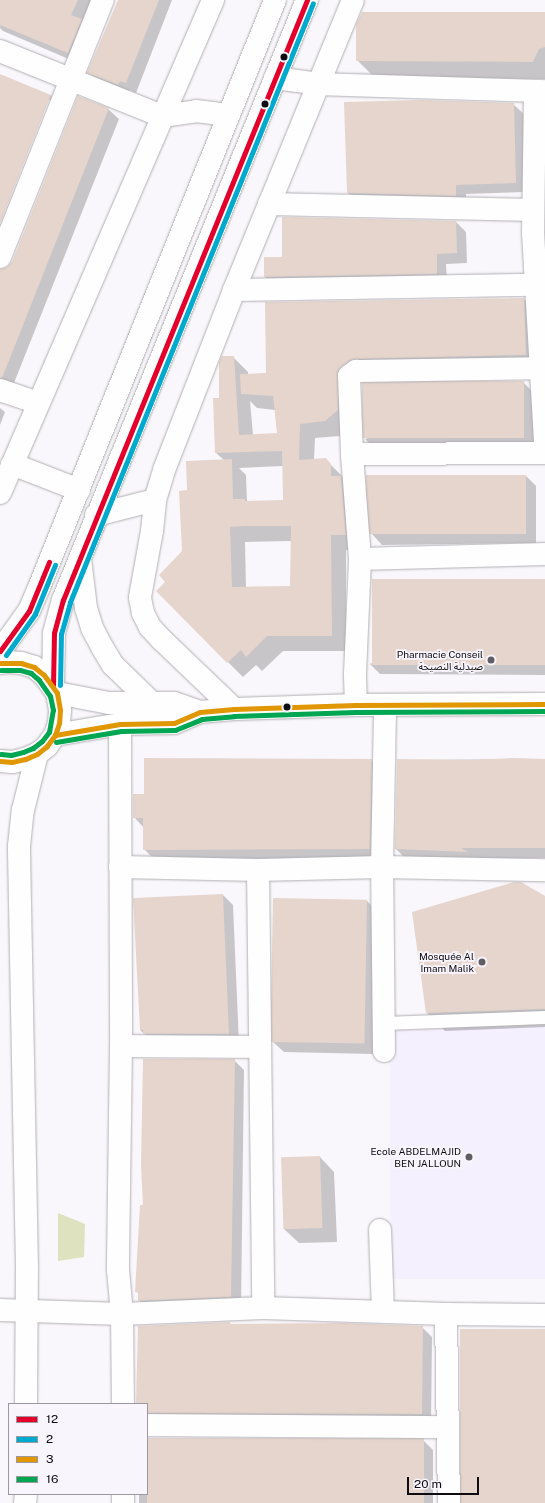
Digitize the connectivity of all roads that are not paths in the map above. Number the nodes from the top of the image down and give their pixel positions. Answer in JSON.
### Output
{"nodes":[{"id":1,"x":103,"y":0,"type":"edge"},
{"id":2,"x":213,"y":0,"type":"edge"},
{"id":3,"x":275,"y":0,"type":"edge"},
{"id":4,"x":307,"y":0,"type":"edge"},
{"id":5,"x":353,"y":0,"type":"edge"},
{"id":6,"x":0,"y":50,"type":"edge"},
{"id":7,"x":70,"y":78,"type":"junction"},
{"id":8,"x":275,"y":78,"type":"junction"},
{"id":9,"x":319,"y":84,"type":"junction"},
{"id":10,"x":540,"y":91,"type":"edge"},
{"id":11,"x":229,"y":115,"type":"junction"},
{"id":12,"x":162,"y":116,"type":"junction"},
{"id":13,"x":269,"y":204,"type":"junction"},
{"id":14,"x":533,"y":210,"type":"junction"},
{"id":15,"x":0,"y":257,"type":"edge"},
{"id":16,"x":234,"y":290,"type":"junction"},
{"id":17,"x":539,"y":293,"type":"edge"},
{"id":18,"x":540,"y":368,"type":"junction"},
{"id":19,"x":0,"y":390,"type":"edge"},
{"id":20,"x":38,"y":403,"type":"junction"},
{"id":21,"x":545,"y":444,"type":"edge"},
{"id":22,"x":545,"y":453,"type":"edge"},
{"id":23,"x":352,"y":454,"type":"junction"},
{"id":24,"x":12,"y":464,"type":"junction"},
{"id":25,"x":79,"y":490,"type":"junction"},
{"id":26,"x":0,"y":493,"type":"edge"},
{"id":27,"x":155,"y":500,"type":"junction"},
{"id":28,"x":96,"y":515,"type":"junction"},
{"id":29,"x":545,"y":554,"type":"edge"},
{"id":30,"x":80,"y":557,"type":"junction"},
{"id":31,"x":360,"y":559,"type":"junction"},
{"id":32,"x":0,"y":651,"type":"edge"},
{"id":33,"x":0,"y":663,"type":"edge"},
{"id":34,"x":55,"y":689,"type":"junction"},
{"id":35,"x":152,"y":703,"type":"junction"},
{"id":36,"x":545,"y":704,"type":"edge"},
{"id":37,"x":356,"y":705,"type":"junction"},
{"id":38,"x":385,"y":706,"type":"junction"},
{"id":39,"x":234,"y":709,"type":"junction"},
{"id":40,"x":200,"y":712,"type":"junction"},
{"id":41,"x":120,"y":724,"type":"junction"},
{"id":42,"x":55,"y":735,"type":"junction"},
{"id":43,"x":37,"y":754,"type":"junction"},
{"id":44,"x":0,"y":761,"type":"edge"},
{"id":45,"x":120,"y":867,"type":"junction"},
{"id":46,"x":382,"y":867,"type":"junction"},
{"id":47,"x":258,"y":870,"type":"junction"},
{"id":48,"x":545,"y":870,"type":"edge"},
{"id":49,"x":545,"y":1017,"type":"edge"},
{"id":50,"x":384,"y":1023,"type":"junction"},
{"id":51,"x":121,"y":1046,"type":"junction"},
{"id":52,"x":260,"y":1047,"type":"junction"},
{"id":53,"x":384,"y":1051,"type":"dead end"},
{"id":54,"x":380,"y":1230,"type":"dead end"},
{"id":55,"x":263,"y":1308,"type":"junction"},
{"id":56,"x":0,"y":1310,"type":"edge"},
{"id":57,"x":27,"y":1310,"type":"junction"},
{"id":58,"x":383,"y":1311,"type":"junction"},
{"id":59,"x":122,"y":1314,"type":"junction"},
{"id":60,"x":446,"y":1314,"type":"junction"},
{"id":61,"x":545,"y":1315,"type":"edge"},
{"id":62,"x":26,"y":1403,"type":"edge"},
{"id":63,"x":123,"y":1403,"type":"edge"},
{"id":64,"x":148,"y":1424,"type":"edge"},
{"id":65,"x":447,"y":1427,"type":"junction"},
{"id":66,"x":449,"y":1503,"type":"edge"}],
"edges":[{"from":1,"to":7,"type":"street"},
{"from":2,"to":12,"type":"street"},
{"from":3,"to":11,"type":"street"},
{"from":4,"to":8,"type":"street"},
{"from":5,"to":9,"type":"street"},
{"from":6,"to":7,"type":"street"},
{"from":7,"to":12,"type":"street"},
{"from":7,"to":15,"type":"street"},
{"from":8,"to":9,"type":"street"},
{"from":8,"to":28,"type":"street"},
{"from":9,"to":10,"type":"street"},
{"from":9,"to":13,"type":"street"},
{"from":10,"to":14,"type":"street"},
{"from":11,"to":12,"type":"street"},
{"from":11,"to":25,"type":"street"},
{"from":12,"to":20,"type":"street"},
{"from":13,"to":14,"type":"street"},
{"from":13,"to":16,"type":"street"},
{"from":14,"to":17,"type":"street"},
{"from":16,"to":17,"type":"street"},
{"from":16,"to":27,"type":"street"},
{"from":17,"to":18,"type":"street"},
{"from":18,"to":21,"type":"street"},
{"from":18,"to":23,"type":"street"},
{"from":19,"to":20,"type":"street"},
{"from":20,"to":24,"type":"street"},
{"from":22,"to":23,"type":"street"},
{"from":23,"to":31,"type":"street"},
{"from":24,"to":25,"type":"street"},
{"from":24,"to":26,"type":"street"},
{"from":25,"to":32,"type":"street"},
{"from":27,"to":28,"type":"street"},
{"from":27,"to":39,"type":"street"},
{"from":28,"to":30,"type":"street"},
{"from":29,"to":31,"type":"street"},
{"from":30,"to":34,"type":"street"},
{"from":30,"to":35,"type":"street"},
{"from":31,"to":37,"type":"street"},
{"from":33,"to":34,"type":"street"},
{"from":34,"to":35,"type":"street"},
{"from":34,"to":42,"type":"street"},
{"from":35,"to":40,"type":"street"},
{"from":36,"to":38,"type":"street"},
{"from":37,"to":38,"type":"street"},
{"from":37,"to":39,"type":"street"},
{"from":38,"to":46,"type":"street"},
{"from":39,"to":40,"type":"street"},
{"from":40,"to":41,"type":"street"},
{"from":41,"to":42,"type":"street"},
{"from":41,"to":45,"type":"street"},
{"from":42,"to":43,"type":"street"},
{"from":43,"to":44,"type":"street"},
{"from":43,"to":57,"type":"street"},
{"from":45,"to":47,"type":"street"},
{"from":45,"to":51,"type":"street"},
{"from":46,"to":47,"type":"street"},
{"from":46,"to":48,"type":"street"},
{"from":46,"to":50,"type":"street"},
{"from":47,"to":52,"type":"street"},
{"from":49,"to":50,"type":"lane"},
{"from":50,"to":53,"type":"street"},
{"from":51,"to":52,"type":"street"},
{"from":51,"to":59,"type":"street"},
{"from":52,"to":55,"type":"street"},
{"from":54,"to":58,"type":"street"},
{"from":55,"to":58,"type":"street"},
{"from":55,"to":59,"type":"street"},
{"from":56,"to":57,"type":"street"},
{"from":57,"to":59,"type":"street"},
{"from":57,"to":62,"type":"street"},
{"from":58,"to":60,"type":"street"},
{"from":59,"to":63,"type":"street"},
{"from":60,"to":61,"type":"street"},
{"from":60,"to":65,"type":"street"},
{"from":64,"to":65,"type":"street"},
{"from":65,"to":66,"type":"street"}]}
